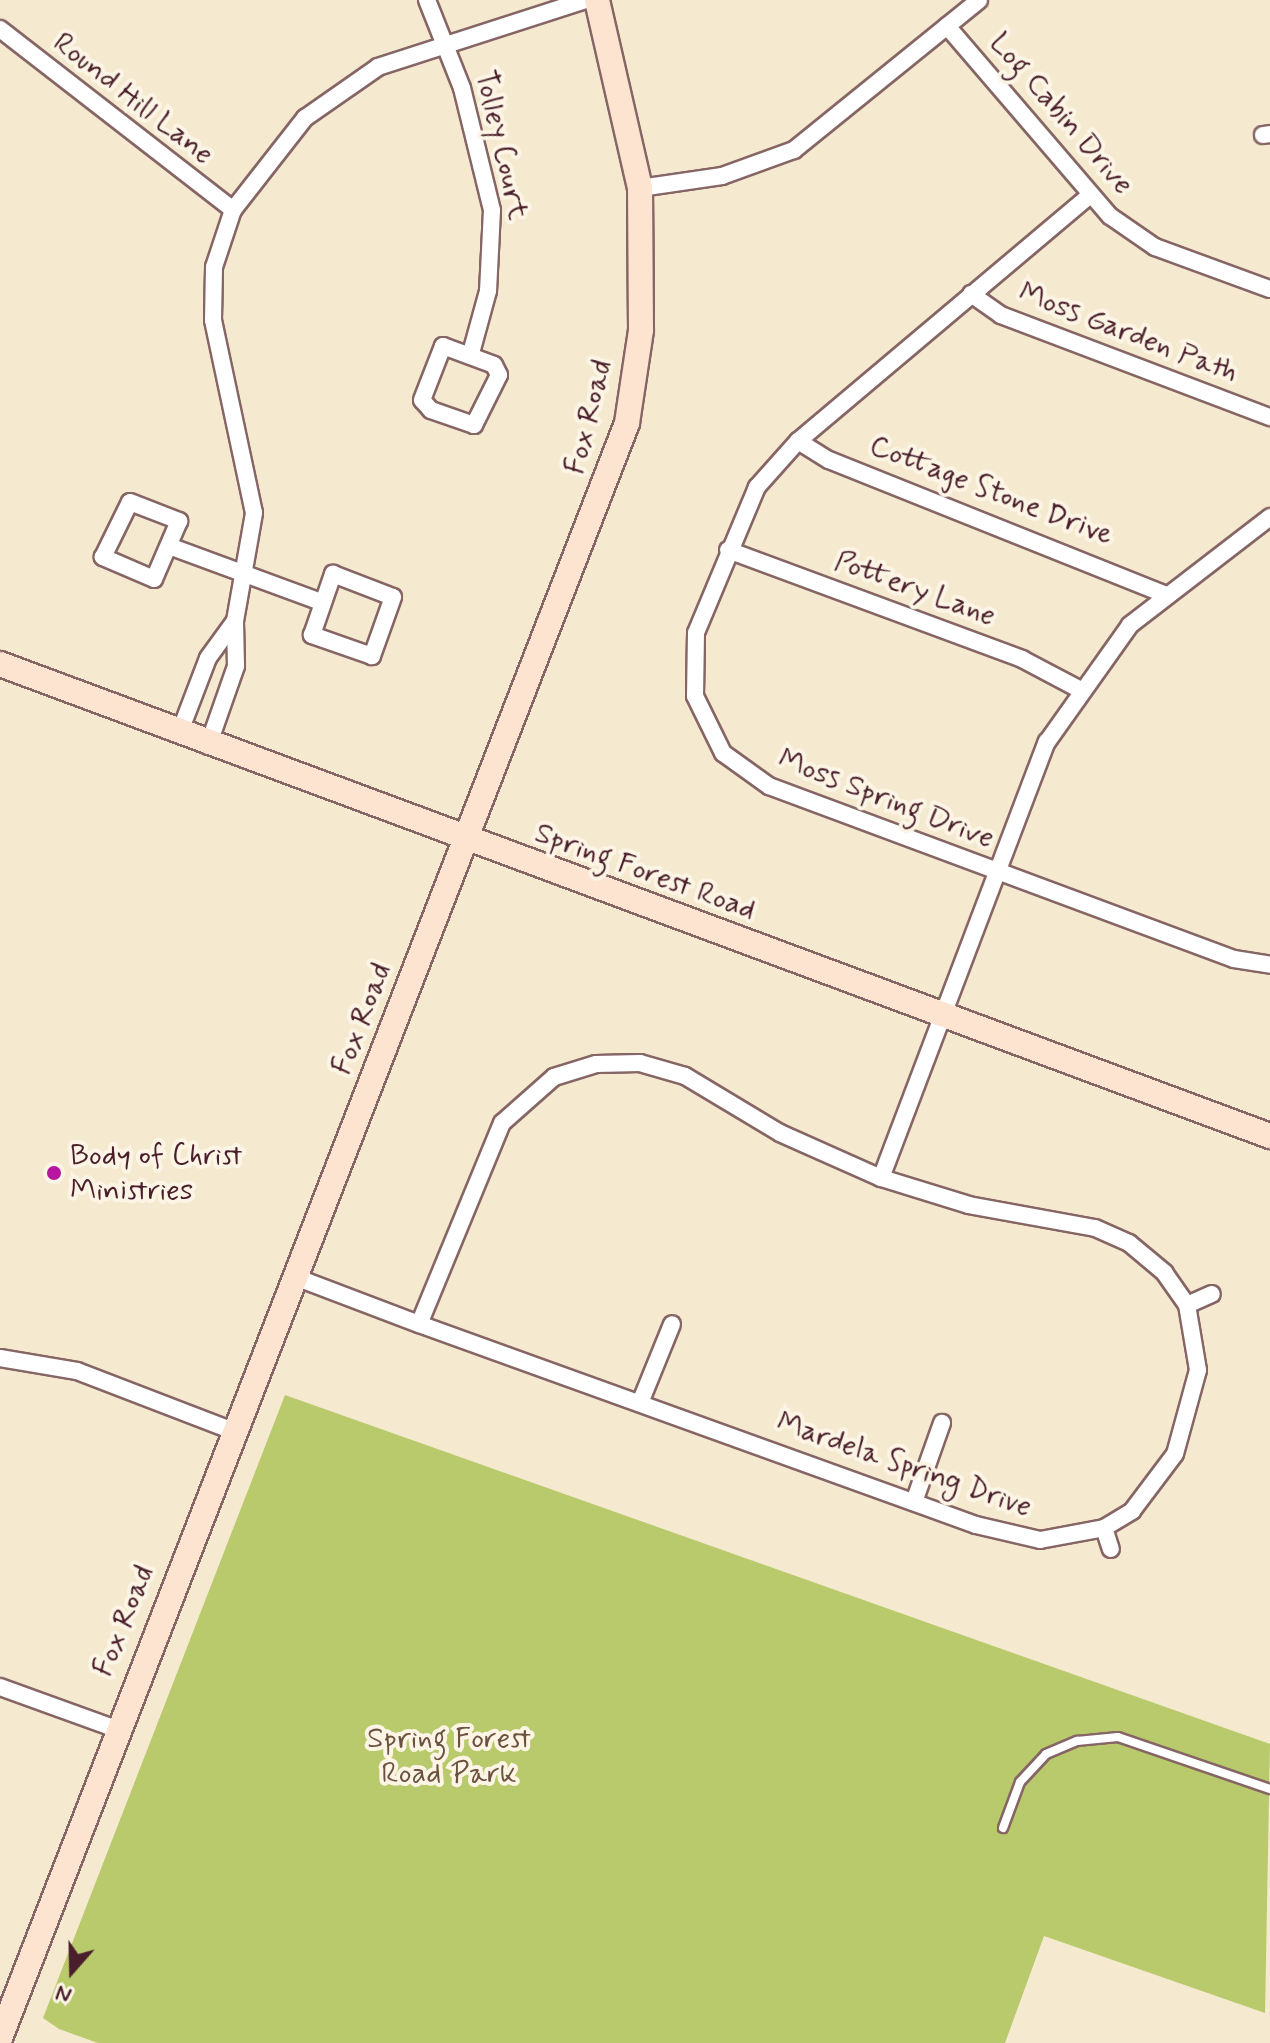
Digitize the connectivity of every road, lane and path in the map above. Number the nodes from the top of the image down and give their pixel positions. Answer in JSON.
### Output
{"nodes":[{"id":1,"x":427,"y":0,"type":"edge"},
{"id":2,"x":585,"y":0,"type":"edge"},
{"id":3,"x":597,"y":0,"type":"edge"},
{"id":4,"x":979,"y":0,"type":"edge"},
{"id":5,"x":947,"y":26,"type":"junction"},
{"id":6,"x":0,"y":29,"type":"edge"},
{"id":7,"x":446,"y":42,"type":"junction"},
{"id":8,"x":640,"y":188,"type":"junction"},
{"id":9,"x":1089,"y":196,"type":"junction"},
{"id":10,"x":233,"y":210,"type":"junction"},
{"id":11,"x":1270,"y":289,"type":"edge"},
{"id":12,"x":971,"y":294,"type":"junction"},
{"id":13,"x":471,"y":353,"type":"junction"},
{"id":14,"x":1270,"y":417,"type":"edge"},
{"id":15,"x":798,"y":441,"type":"junction"},
{"id":16,"x":1264,"y":521,"type":"edge"},
{"id":17,"x":1270,"y":538,"type":"edge"},
{"id":18,"x":169,"y":546,"type":"junction"},
{"id":19,"x":728,"y":550,"type":"junction"},
{"id":20,"x":246,"y":575,"type":"junction"},
{"id":21,"x":1164,"y":594,"type":"junction"},
{"id":22,"x":321,"y":602,"type":"junction"},
{"id":23,"x":235,"y":621,"type":"junction"},
{"id":24,"x":0,"y":664,"type":"edge"},
{"id":25,"x":1079,"y":689,"type":"junction"},
{"id":26,"x":179,"y":734,"type":"junction"},
{"id":27,"x":208,"y":746,"type":"junction"},
{"id":28,"x":466,"y":840,"type":"junction"},
{"id":29,"x":993,"y":870,"type":"junction"},
{"id":30,"x":1270,"y":965,"type":"edge"},
{"id":31,"x":940,"y":1015,"type":"junction"},
{"id":32,"x":1270,"y":1136,"type":"edge"},
{"id":33,"x":881,"y":1178,"type":"junction"},
{"id":34,"x":298,"y":1278,"type":"junction"},
{"id":35,"x":1212,"y":1294,"type":"dead end"},
{"id":36,"x":1187,"y":1305,"type":"junction"},
{"id":37,"x":419,"y":1324,"type":"junction"},
{"id":38,"x":672,"y":1324,"type":"dead end"},
{"id":39,"x":0,"y":1358,"type":"edge"},
{"id":40,"x":640,"y":1403,"type":"junction"},
{"id":41,"x":942,"y":1423,"type":"dead end"},
{"id":42,"x":236,"y":1432,"type":"junction"},
{"id":43,"x":914,"y":1502,"type":"junction"},
{"id":44,"x":1104,"y":1528,"type":"junction"},
{"id":45,"x":1111,"y":1549,"type":"dead end"},
{"id":46,"x":0,"y":1687,"type":"edge"},
{"id":47,"x":116,"y":1729,"type":"junction"},
{"id":48,"x":1270,"y":1789,"type":"edge"},
{"id":49,"x":1003,"y":1828,"type":"dead end"},
{"id":50,"x":0,"y":2037,"type":"edge"},
{"id":51,"x":18,"y":2043,"type":"edge"}],
"edges":[{"from":1,"to":7,"type":"street","name":"Tolley Court"},
{"from":2,"to":7,"type":"street"},
{"from":3,"to":8,"type":"street","name":"Fox Road"},
{"from":4,"to":5,"type":"street"},
{"from":5,"to":8,"type":"street"},
{"from":5,"to":9,"type":"street","name":"Log Cabin Drive"},
{"from":6,"to":10,"type":"street","name":"Round Hill Lane"},
{"from":7,"to":10,"type":"street"},
{"from":7,"to":13,"type":"street","name":"Tolley Court"},
{"from":8,"to":28,"type":"street","name":"Fox Road"},
{"from":9,"to":11,"type":"street","name":"Log Cabin Drive"},
{"from":9,"to":12,"type":"street","name":"Moss Spring Drive"},
{"from":10,"to":20,"type":"street"},
{"from":12,"to":14,"type":"street","name":"Moss Garden Path"},
{"from":12,"to":15,"type":"street","name":"Moss Spring Drive"},
{"from":13,"to":13,"type":"street"},
{"from":15,"to":19,"type":"street","name":"Moss Spring Drive"},
{"from":15,"to":21,"type":"street","name":"Cottage Stone Drive"},
{"from":16,"to":17,"type":"street"},
{"from":16,"to":21,"type":"street"},
{"from":18,"to":18,"type":"street"},
{"from":18,"to":20,"type":"street"},
{"from":19,"to":25,"type":"street","name":"Pottery Lane"},
{"from":19,"to":29,"type":"street","name":"Moss Spring Drive"},
{"from":20,"to":22,"type":"street"},
{"from":20,"to":23,"type":"street"},
{"from":21,"to":25,"type":"street"},
{"from":22,"to":22,"type":"street"},
{"from":23,"to":26,"type":"street"},
{"from":23,"to":27,"type":"street"},
{"from":24,"to":26,"type":"street","name":"Spring Forest Road"},
{"from":25,"to":29,"type":"street"},
{"from":26,"to":27,"type":"street","name":"Spring Forest Road"},
{"from":27,"to":28,"type":"street","name":"Spring Forest Road"},
{"from":28,"to":31,"type":"street","name":"Spring Forest Road"},
{"from":28,"to":34,"type":"street","name":"Fox Road"},
{"from":29,"to":30,"type":"street","name":"Moss Spring Drive"},
{"from":29,"to":31,"type":"street"},
{"from":31,"to":32,"type":"street","name":"Spring Forest Road"},
{"from":31,"to":33,"type":"street"},
{"from":33,"to":36,"type":"street"},
{"from":33,"to":37,"type":"street"},
{"from":34,"to":37,"type":"street","name":"Mardela Spring Drive"},
{"from":34,"to":42,"type":"street","name":"Fox Road"},
{"from":35,"to":36,"type":"street"},
{"from":36,"to":44,"type":"street"},
{"from":37,"to":40,"type":"street","name":"Mardela Spring Drive"},
{"from":38,"to":40,"type":"street"},
{"from":39,"to":42,"type":"street"},
{"from":40,"to":43,"type":"street","name":"Mardela Spring Drive"},
{"from":41,"to":43,"type":"street"},
{"from":42,"to":47,"type":"street","name":"Fox Road"},
{"from":43,"to":44,"type":"street","name":"Mardela Spring Drive"},
{"from":44,"to":45,"type":"street"},
{"from":46,"to":47,"type":"street"},
{"from":47,"to":50,"type":"street","name":"Fox Road"},
{"from":48,"to":49,"type":"lane"},
{"from":50,"to":51,"type":"street"}]}
